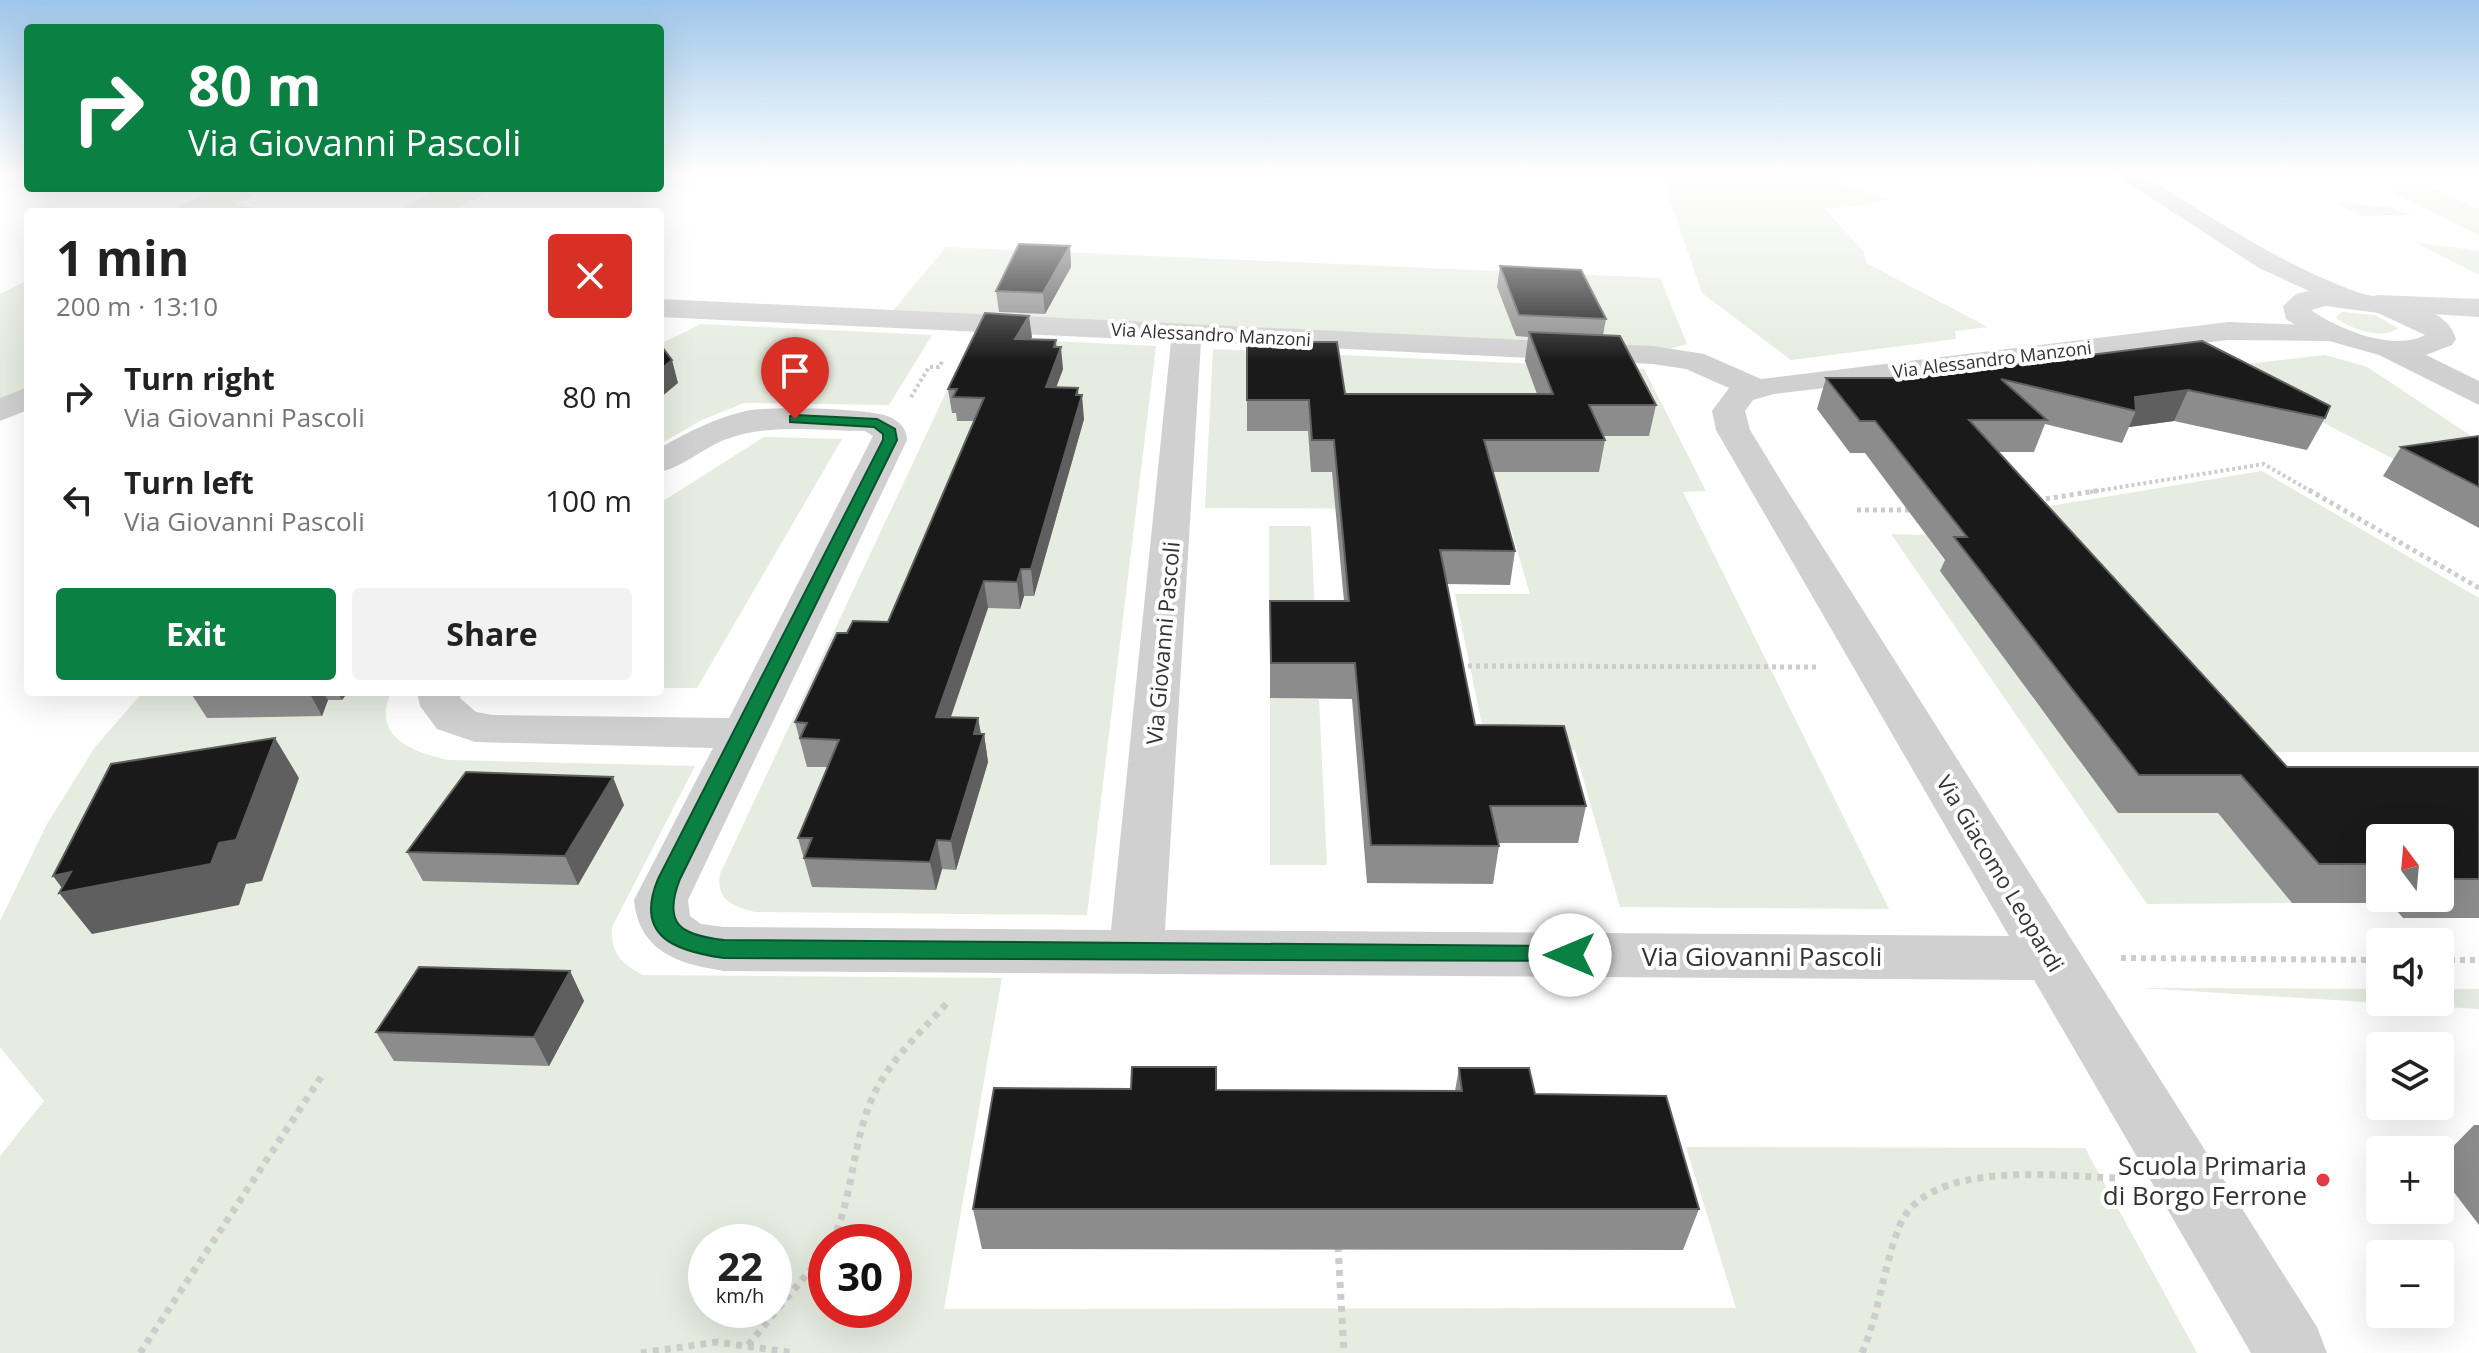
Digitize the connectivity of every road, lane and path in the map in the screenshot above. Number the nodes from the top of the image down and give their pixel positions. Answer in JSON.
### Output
{"nodes":[{"id":1,"x":2224,"y":235,"type":"edge"},
{"id":2,"x":2268,"y":262,"type":"junction"},
{"id":3,"x":2364,"y":302,"type":"junction"},
{"id":4,"x":2301,"y":307,"type":"junction"},
{"id":5,"x":664,"y":308,"type":"edge"},
{"id":6,"x":2479,"y":308,"type":"edge"},
{"id":7,"x":2479,"y":320,"type":"edge"},
{"id":8,"x":962,"y":322,"type":"junction"},
{"id":9,"x":2228,"y":331,"type":"junction"},
{"id":10,"x":2327,"y":332,"type":"junction"},
{"id":11,"x":1187,"y":333,"type":"junction"},
{"id":12,"x":2436,"y":338,"type":"junction"},
{"id":13,"x":2374,"y":345,"type":"junction"},
{"id":14,"x":2446,"y":375,"type":"junction"},
{"id":15,"x":1749,"y":390,"type":"junction"},
{"id":16,"x":2479,"y":395,"type":"edge"},
{"id":17,"x":24,"y":399,"type":"edge"},
{"id":18,"x":0,"y":411,"type":"edge"},
{"id":19,"x":890,"y":432,"type":"junction"},
{"id":20,"x":664,"y":460,"type":"edge"},
{"id":21,"x":2036,"y":500,"type":"edge"},
{"id":22,"x":1857,"y":510,"type":"dead end"},
{"id":23,"x":1917,"y":510,"type":"edge"},
{"id":24,"x":2479,"y":588,"type":"edge"},
{"id":25,"x":1457,"y":650,"type":"edge"},
{"id":26,"x":1460,"y":666,"type":"junction"},
{"id":27,"x":1876,"y":667,"type":"junction"},
{"id":28,"x":1463,"y":681,"type":"edge"},
{"id":29,"x":438,"y":696,"type":"edge"},
{"id":30,"x":742,"y":733,"type":"junction"},
{"id":31,"x":993,"y":951,"type":"junction"},
{"id":32,"x":1136,"y":953,"type":"junction"},
{"id":33,"x":2052,"y":958,"type":"junction"},
{"id":34,"x":2366,"y":960,"type":"edge"},
{"id":35,"x":2454,"y":960,"type":"edge"},
{"id":36,"x":2479,"y":960,"type":"edge"},
{"id":37,"x":323,"y":1074,"type":"dead end"},
{"id":38,"x":2124,"y":1178,"type":"dead end"},
{"id":39,"x":840,"y":1224,"type":"edge"},
{"id":40,"x":1338,"y":1242,"type":"edge"},
{"id":41,"x":808,"y":1273,"type":"edge"},
{"id":42,"x":748,"y":1345,"type":"junction"},
{"id":43,"x":140,"y":1353,"type":"edge"},
{"id":44,"x":641,"y":1353,"type":"edge"},
{"id":45,"x":795,"y":1353,"type":"edge"},
{"id":46,"x":1344,"y":1353,"type":"edge"},
{"id":47,"x":1862,"y":1353,"type":"edge"},
{"id":48,"x":2291,"y":1353,"type":"edge"}],
"edges":[{"from":1,"to":2,"type":"street"},
{"from":2,"to":3,"type":"street"},
{"from":2,"to":4,"type":"street"},
{"from":3,"to":4,"type":"street","name":"Via Alessandro Manzoni"},
{"from":3,"to":6,"type":"street","name":"Via Alessandro Manzoni"},
{"from":3,"to":12,"type":"street","name":"Via Alessandro Manzoni"},
{"from":4,"to":9,"type":"street","name":"Via Alessandro Manzoni"},
{"from":4,"to":10,"type":"street","name":"Via Alessandro Manzoni"},
{"from":5,"to":8,"type":"street","name":"Via Alessandro Manzoni"},
{"from":7,"to":12,"type":"street","name":"Via Alessandro Manzoni"},
{"from":8,"to":11,"type":"street","name":"Via Alessandro Manzoni"},
{"from":8,"to":19,"type":"path"},
{"from":9,"to":10,"type":"street","name":"Via Alessandro Manzoni"},
{"from":9,"to":15,"type":"street","name":"Via Alessandro Manzoni"},
{"from":10,"to":13,"type":"street","name":"Via Alessandro Manzoni"},
{"from":11,"to":15,"type":"street","name":"Via Alessandro Manzoni"},
{"from":11,"to":32,"type":"street","name":"Via Giovanni Pascoli"},
{"from":12,"to":13,"type":"street","name":"Via Alessandro Manzoni"},
{"from":12,"to":14,"type":"street"},
{"from":13,"to":14,"type":"street"},
{"from":14,"to":16,"type":"street"},
{"from":15,"to":27,"type":"street","name":"Via Giacomo Leopardi"},
{"from":17,"to":18,"type":"street"},
{"from":19,"to":20,"type":"street"},
{"from":19,"to":30,"type":"street","name":"Via Giovanni Pascoli"},
{"from":21,"to":24,"type":"path"},
{"from":22,"to":23,"type":"path"},
{"from":25,"to":26,"type":"path"},
{"from":26,"to":27,"type":"path"},
{"from":26,"to":28,"type":"path"},
{"from":27,"to":33,"type":"street","name":"Via Giacomo Leopardi"},
{"from":29,"to":30,"type":"street"},
{"from":30,"to":31,"type":"street","name":"Via Giovanni Pascoli"},
{"from":31,"to":32,"type":"street","name":"Via Giovanni Pascoli"},
{"from":31,"to":39,"type":"path"},
{"from":32,"to":33,"type":"street","name":"Via Giovanni Pascoli"},
{"from":33,"to":34,"type":"path"},
{"from":33,"to":48,"type":"street","name":"Via Giacomo Leopardi"},
{"from":35,"to":36,"type":"path"},
{"from":37,"to":43,"type":"path"},
{"from":38,"to":47,"type":"path"},
{"from":40,"to":46,"type":"path"},
{"from":41,"to":42,"type":"path"},
{"from":42,"to":44,"type":"path"},
{"from":42,"to":45,"type":"path"}]}
